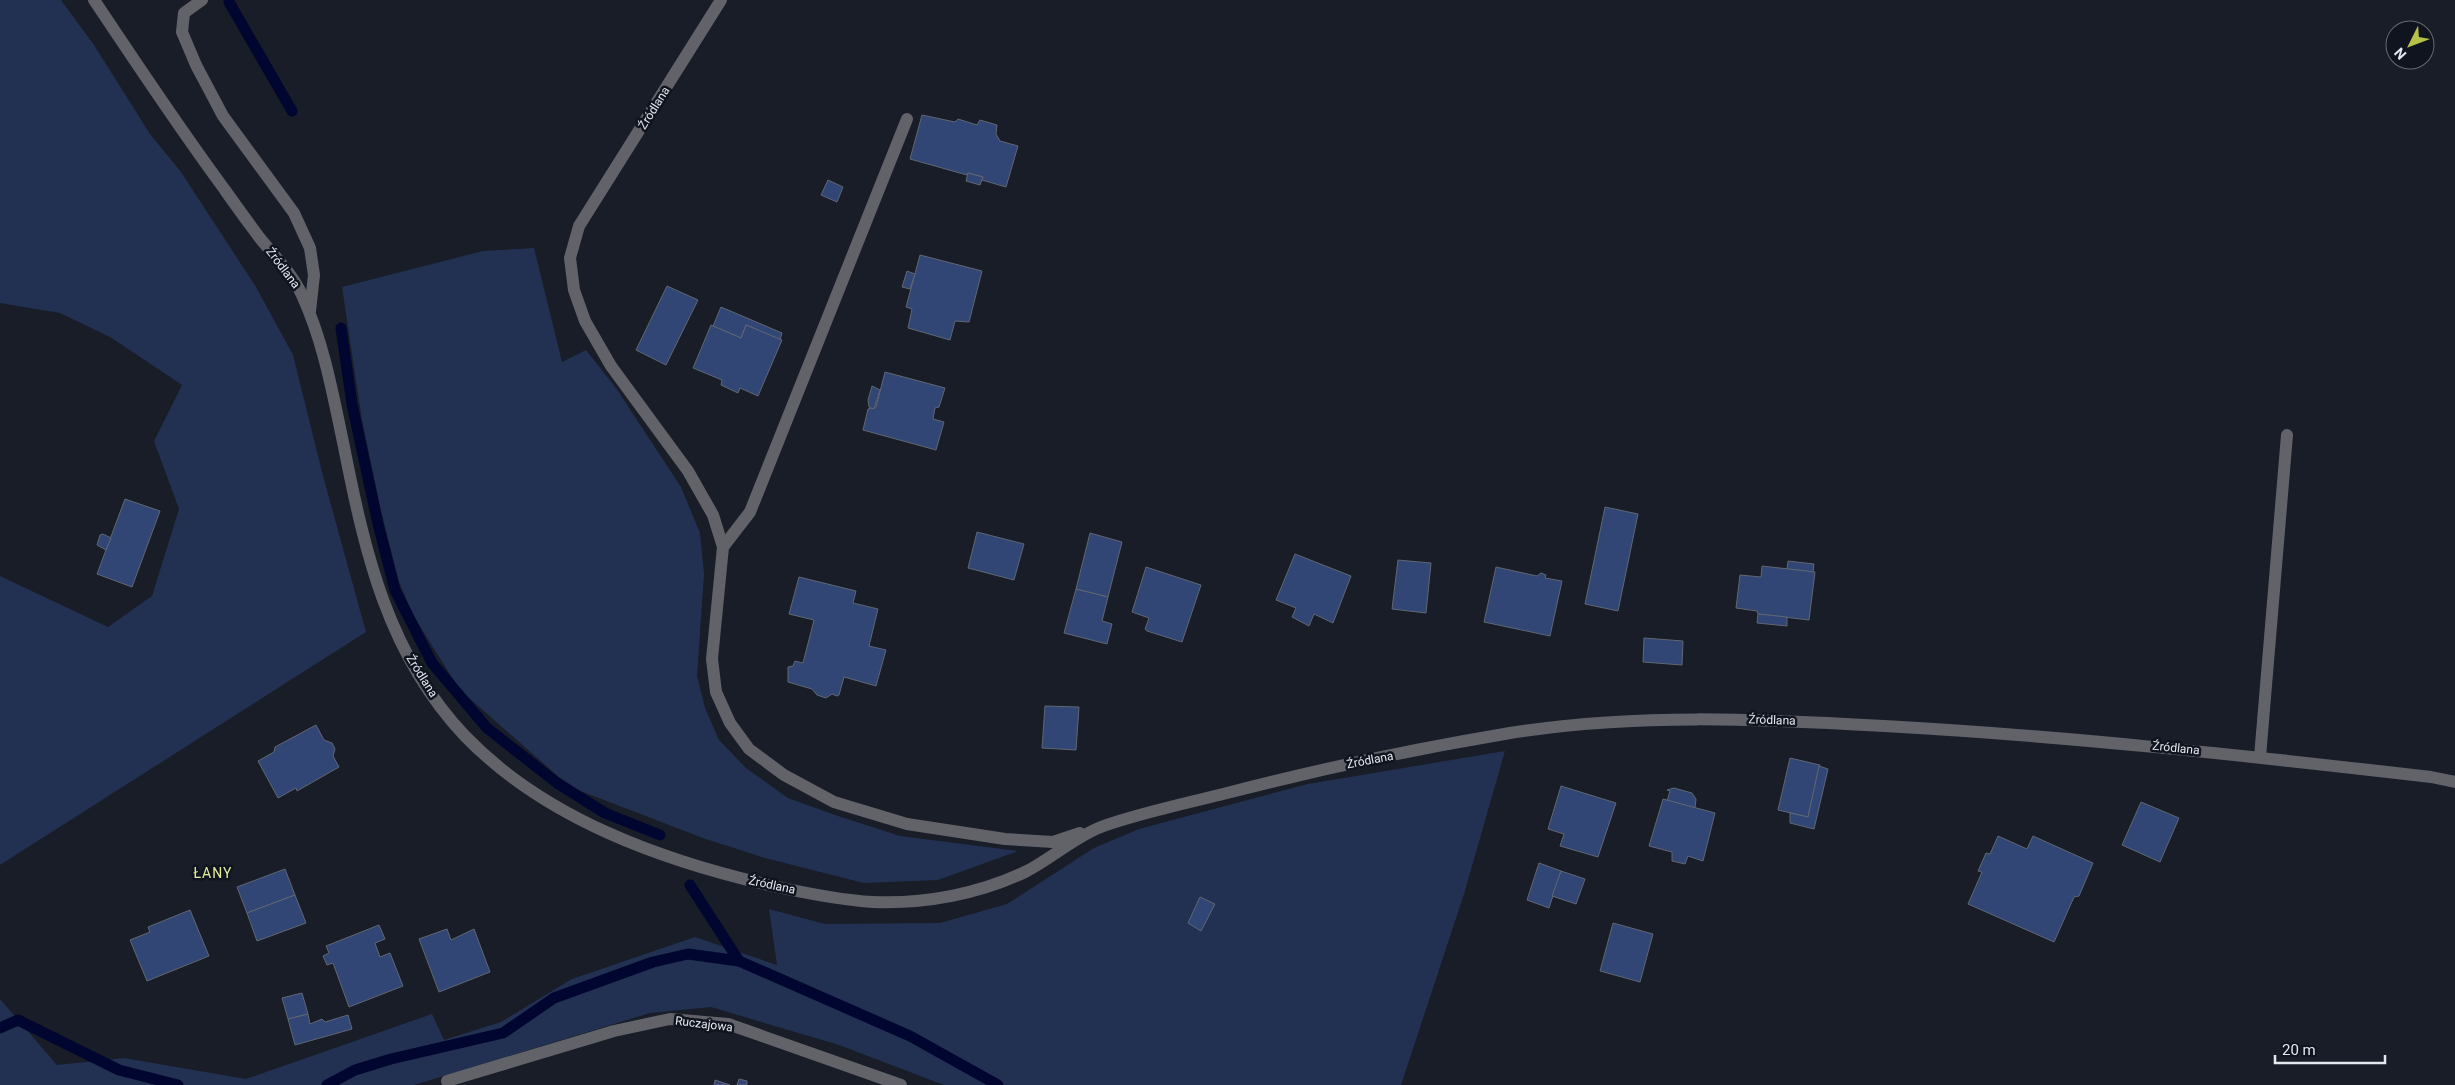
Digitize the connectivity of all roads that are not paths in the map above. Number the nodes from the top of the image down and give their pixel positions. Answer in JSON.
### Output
{"nodes":[{"id":1,"x":94,"y":0,"type":"edge"},
{"id":2,"x":202,"y":0,"type":"edge"},
{"id":3,"x":722,"y":0,"type":"edge"},
{"id":4,"x":907,"y":119,"type":"dead end"},
{"id":5,"x":310,"y":313,"type":"junction"},
{"id":6,"x":2287,"y":435,"type":"dead end"},
{"id":7,"x":723,"y":547,"type":"junction"},
{"id":8,"x":2260,"y":757,"type":"junction"},
{"id":9,"x":2455,"y":782,"type":"edge"},
{"id":10,"x":1097,"y":828,"type":"junction"},
{"id":11,"x":447,"y":1081,"type":"dead end"},
{"id":12,"x":901,"y":1085,"type":"edge"}],
"edges":[{"from":1,"to":5,"type":"street","name":"Źródlana"},
{"from":2,"to":5,"type":"street"},
{"from":3,"to":7,"type":"street","name":"Źródlana"},
{"from":4,"to":7,"type":"street"},
{"from":5,"to":10,"type":"street","name":"Źródlana"},
{"from":6,"to":8,"type":"street"},
{"from":7,"to":10,"type":"street","name":"Źródlana"},
{"from":8,"to":9,"type":"street","name":"Źródlana"},
{"from":8,"to":10,"type":"street","name":"Źródlana"},
{"from":11,"to":12,"type":"street","name":"Ruczajowa"}]}
